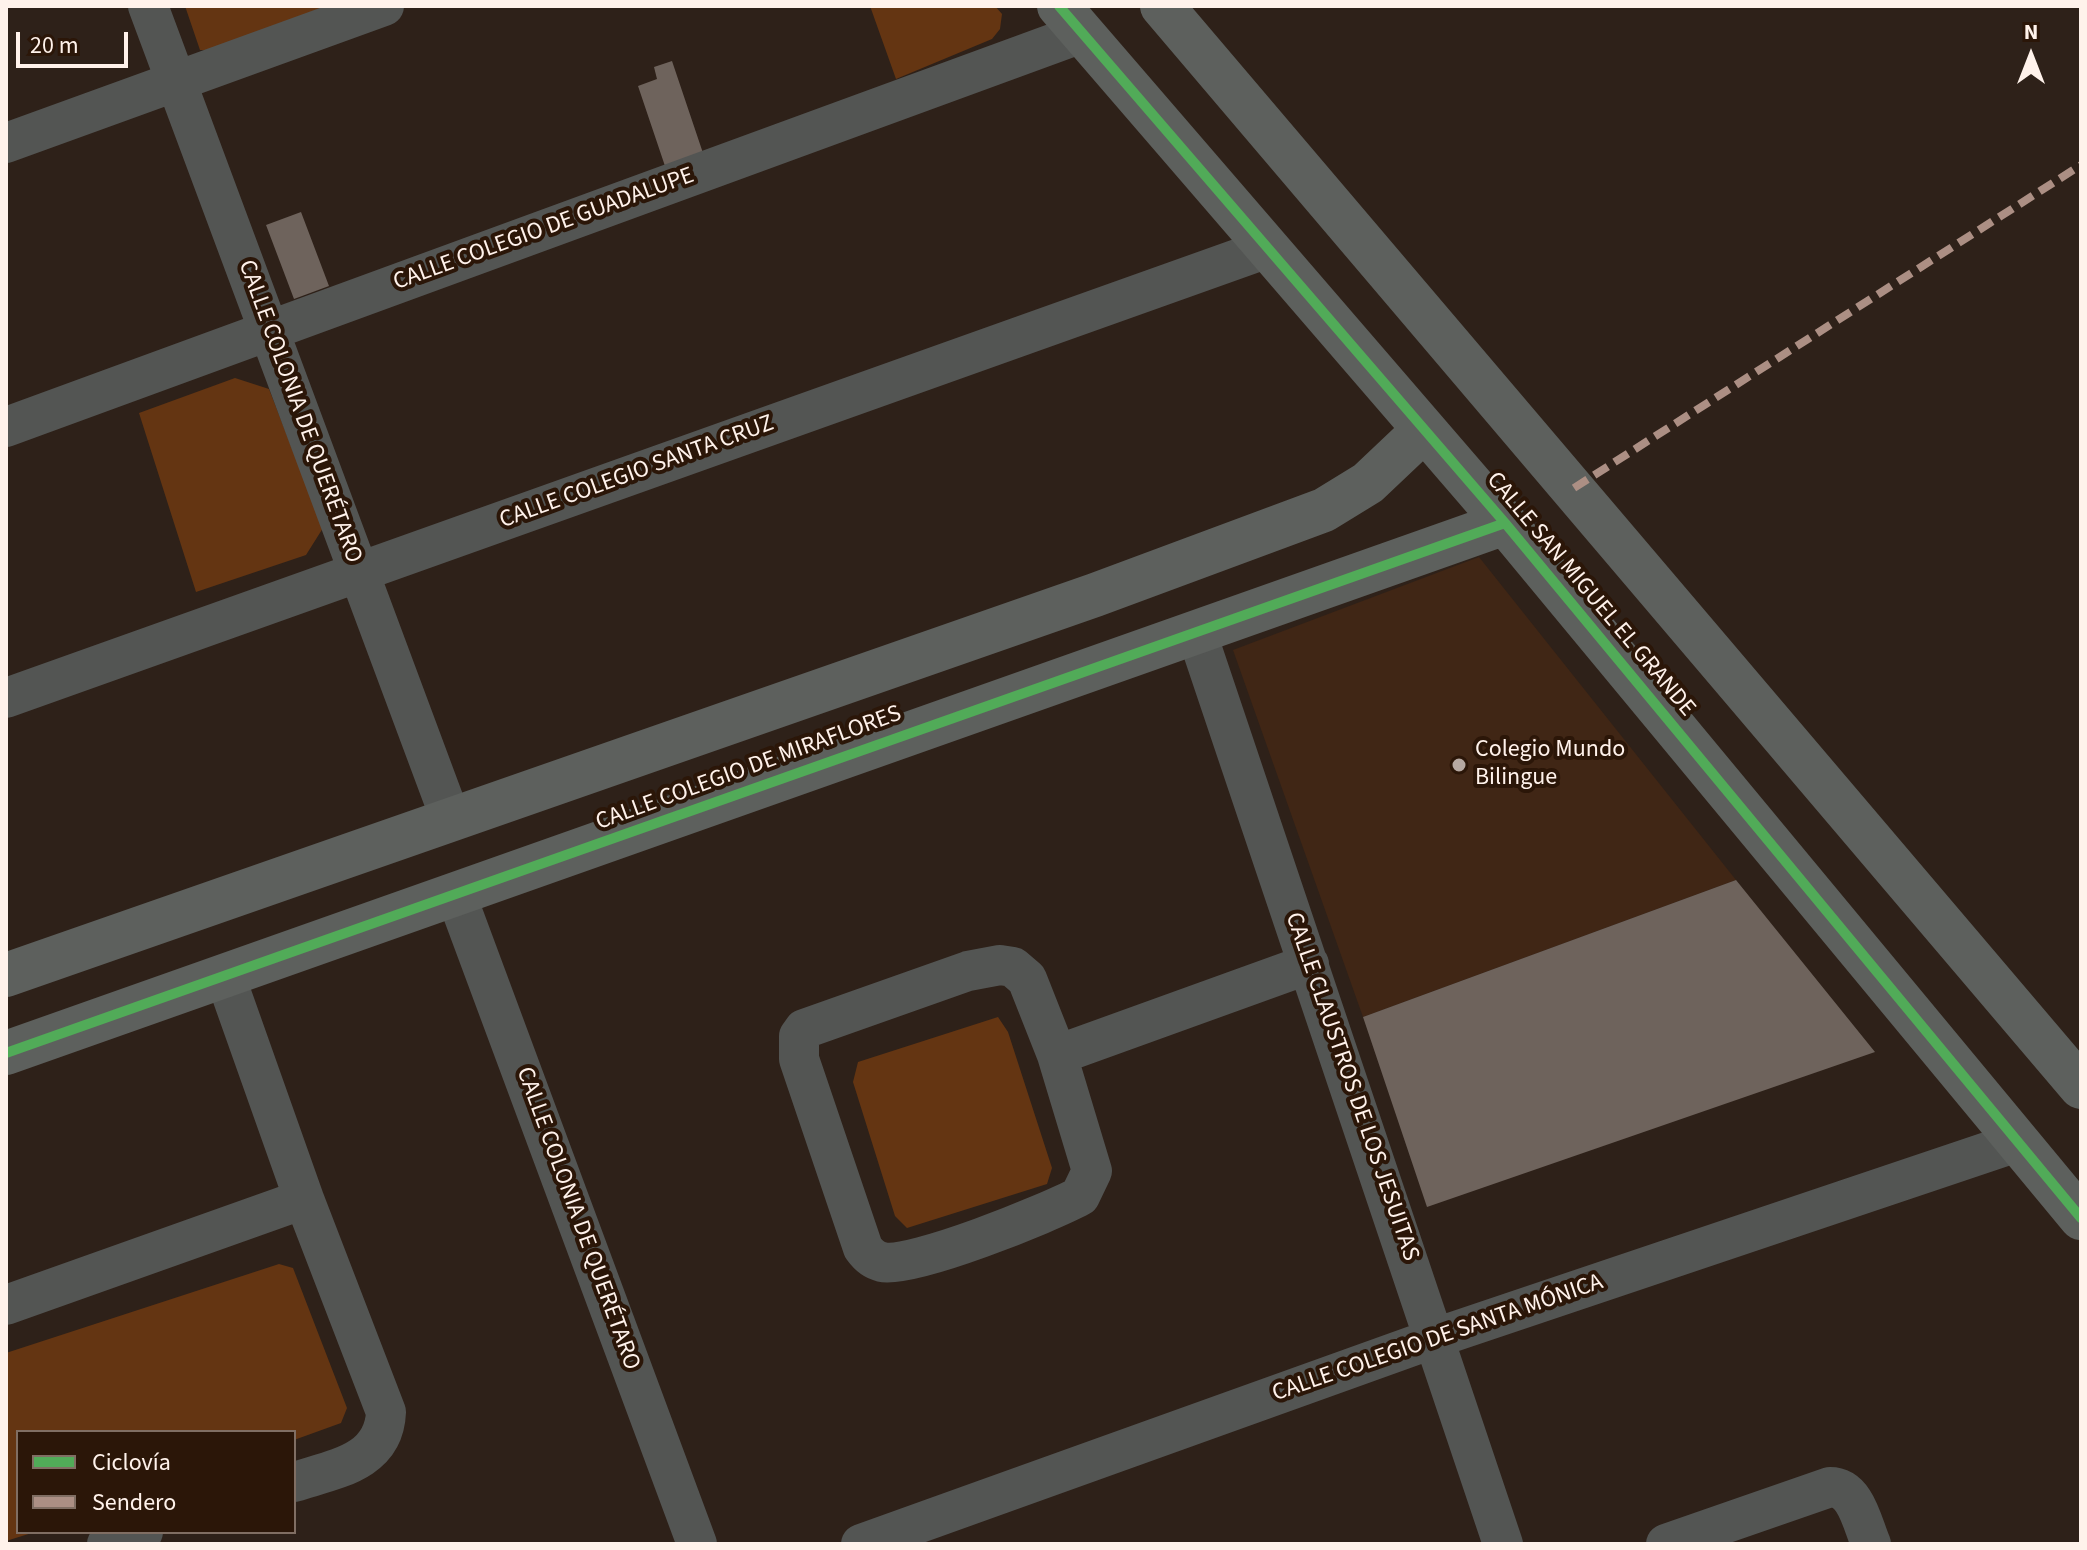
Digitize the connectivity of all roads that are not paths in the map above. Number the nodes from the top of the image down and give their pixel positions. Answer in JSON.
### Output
{"nodes":[{"id":1,"x":148,"y":6,"type":"edge"},
{"id":2,"x":384,"y":6,"type":"edge"},
{"id":3,"x":1162,"y":6,"type":"edge"},
{"id":4,"x":1070,"y":20,"type":"edge"},
{"id":5,"x":176,"y":81,"type":"junction"},
{"id":6,"x":6,"y":143,"type":"edge"},
{"id":7,"x":1268,"y":248,"type":"junction"},
{"id":8,"x":269,"y":331,"type":"junction"},
{"id":9,"x":6,"y":427,"type":"edge"},
{"id":10,"x":1424,"y":430,"type":"junction"},
{"id":11,"x":1505,"y":523,"type":"junction"},
{"id":12,"x":359,"y":572,"type":"junction"},
{"id":13,"x":1196,"y":631,"type":"junction"},
{"id":14,"x":6,"y":698,"type":"edge"},
{"id":15,"x":450,"y":817,"type":"junction"},
{"id":16,"x":456,"y":895,"type":"junction"},
{"id":17,"x":1309,"y":964,"type":"junction"},
{"id":18,"x":6,"y":975,"type":"edge"},
{"id":19,"x":225,"y":976,"type":"junction"},
{"id":20,"x":6,"y":1053,"type":"edge"},
{"id":21,"x":1057,"y":1055,"type":"junction"},
{"id":22,"x":2081,"y":1087,"type":"edge"},
{"id":23,"x":2017,"y":1142,"type":"junction"},
{"id":24,"x":304,"y":1199,"type":"junction"},
{"id":25,"x":2081,"y":1218,"type":"edge"},
{"id":26,"x":6,"y":1305,"type":"edge"},
{"id":27,"x":1435,"y":1338,"type":"junction"},
{"id":28,"x":296,"y":1481,"type":"edge"},
{"id":29,"x":137,"y":1534,"type":"edge"},
{"id":30,"x":107,"y":1544,"type":"edge"},
{"id":31,"x":697,"y":1544,"type":"edge"},
{"id":32,"x":861,"y":1544,"type":"edge"},
{"id":33,"x":1503,"y":1544,"type":"edge"},
{"id":34,"x":1666,"y":1544,"type":"edge"},
{"id":35,"x":1871,"y":1544,"type":"edge"}],
"edges":[{"from":1,"to":5,"type":"street","name":"CALLE COLONIA DE QUERÉTARO"},
{"from":2,"to":5,"type":"street"},
{"from":3,"to":22,"type":"street"},
{"from":4,"to":7,"type":"street","name":"CALLE SAN MIGUEL EL GRANDE"},
{"from":4,"to":8,"type":"street","name":"CALLE COLEGIO DE GUADALUPE"},
{"from":5,"to":6,"type":"street"},
{"from":5,"to":8,"type":"street","name":"CALLE COLONIA DE QUERÉTARO"},
{"from":7,"to":10,"type":"street","name":"CALLE SAN MIGUEL EL GRANDE"},
{"from":7,"to":12,"type":"street","name":"CALLE COLEGIO SANTA CRUZ"},
{"from":8,"to":9,"type":"street","name":"CALLE COLEGIO DE GUADALUPE"},
{"from":8,"to":12,"type":"street","name":"CALLE COLONIA DE QUERÉTARO"},
{"from":10,"to":11,"type":"street","name":"CALLE SAN MIGUEL EL GRANDE"},
{"from":10,"to":15,"type":"street","name":"CALLE COLEGIO DE MIRAFLORES"},
{"from":11,"to":13,"type":"street","name":"CALLE COLEGIO DE MIRAFLORES"},
{"from":11,"to":23,"type":"street","name":"CALLE SAN MIGUEL EL GRANDE"},
{"from":12,"to":14,"type":"street","name":"CALLE COLEGIO SANTA CRUZ"},
{"from":12,"to":15,"type":"street","name":"CALLE COLONIA DE QUERÉTARO"},
{"from":13,"to":16,"type":"street","name":"CALLE COLEGIO DE MIRAFLORES"},
{"from":13,"to":17,"type":"street","name":"CALLE CLAUSTROS DE LOS JESUITAS"},
{"from":15,"to":18,"type":"street","name":"CALLE COLEGIO DE MIRAFLORES"},
{"from":16,"to":19,"type":"street","name":"CALLE COLEGIO DE MIRAFLORES"},
{"from":16,"to":31,"type":"street","name":"CALLE COLONIA DE QUERÉTARO"},
{"from":17,"to":21,"type":"street"},
{"from":17,"to":27,"type":"street","name":"CALLE CLAUSTROS DE LOS JESUITAS"},
{"from":19,"to":20,"type":"street","name":"CALLE COLEGIO DE MIRAFLORES"},
{"from":19,"to":24,"type":"street"},
{"from":21,"to":21,"type":"street"},
{"from":23,"to":25,"type":"street","name":"CALLE SAN MIGUEL EL GRANDE"},
{"from":23,"to":27,"type":"street","name":"CALLE COLEGIO DE SANTA MÓNICA"},
{"from":24,"to":26,"type":"street"},
{"from":24,"to":28,"type":"street"},
{"from":27,"to":32,"type":"street","name":"CALLE COLEGIO DE SANTA MÓNICA"},
{"from":27,"to":33,"type":"street","name":"CALLE CLAUSTROS DE LOS JESUITAS"},
{"from":29,"to":30,"type":"street"},
{"from":34,"to":35,"type":"street"}]}
